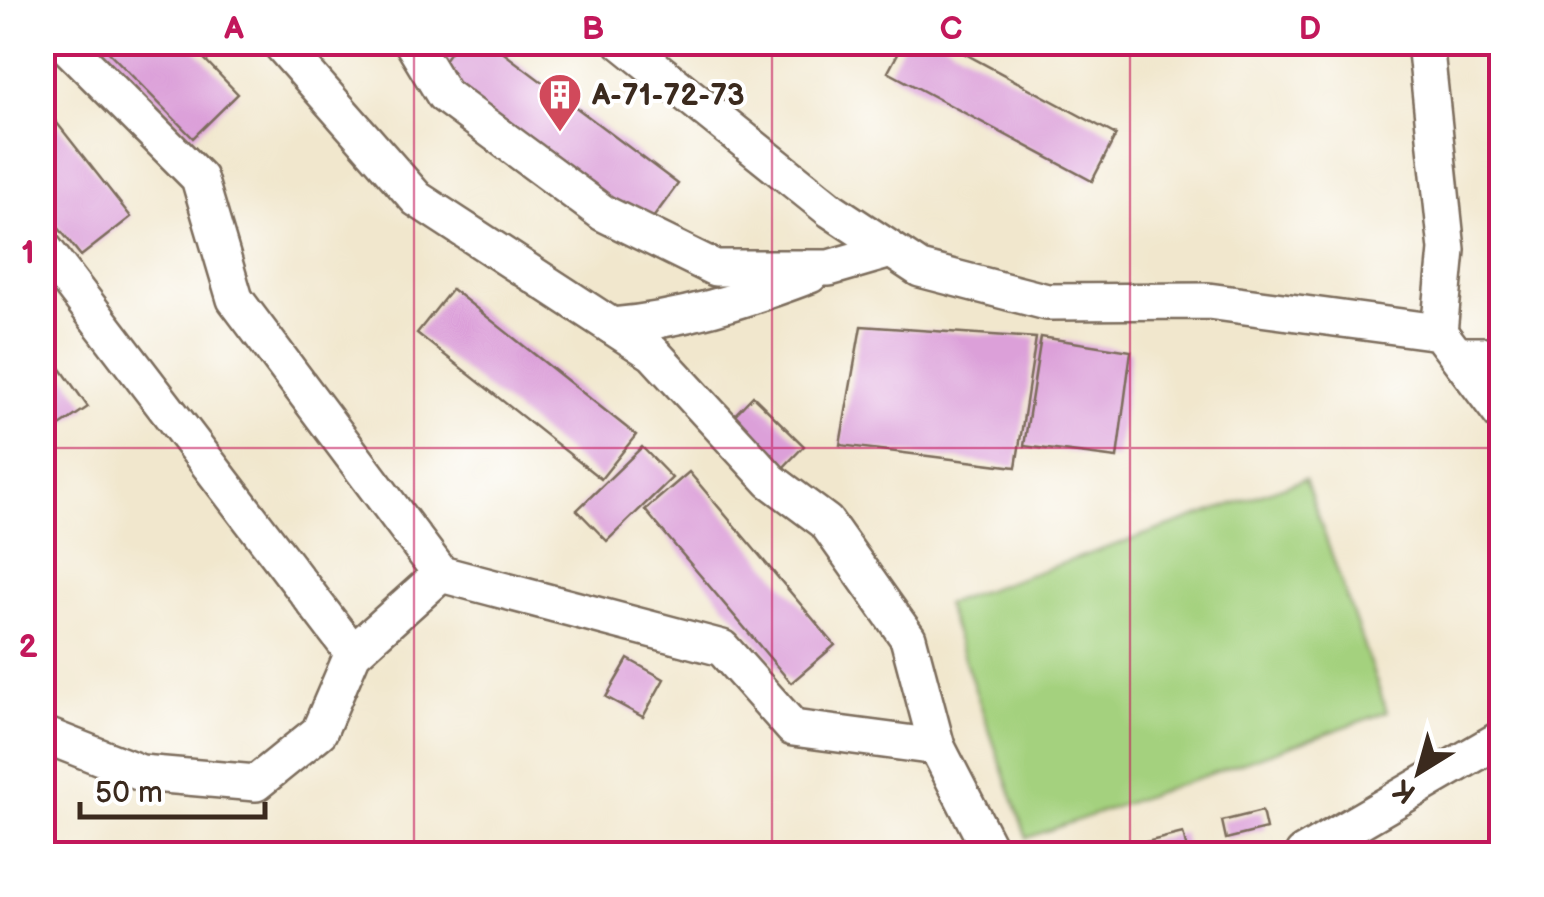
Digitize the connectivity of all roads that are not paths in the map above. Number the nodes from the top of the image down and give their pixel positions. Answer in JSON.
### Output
{"nodes":[{"id":1,"x":63,"y":42,"type":"edge"},
{"id":2,"x":280,"y":42,"type":"edge"},
{"id":3,"x":412,"y":42,"type":"edge"},
{"id":4,"x":622,"y":42,"type":"edge"},
{"id":5,"x":1425,"y":42,"type":"edge"},
{"id":6,"x":42,"y":246,"type":"edge"},
{"id":7,"x":891,"y":250,"type":"junction"},
{"id":8,"x":829,"y":268,"type":"junction"},
{"id":9,"x":612,"y":326,"type":"junction"},
{"id":10,"x":1449,"y":344,"type":"junction"},
{"id":11,"x":1502,"y":356,"type":"edge"},
{"id":12,"x":1502,"y":414,"type":"edge"},
{"id":13,"x":441,"y":574,"type":"junction"},
{"id":14,"x":353,"y":653,"type":"junction"},
{"id":15,"x":42,"y":734,"type":"edge"},
{"id":16,"x":1502,"y":738,"type":"edge"},
{"id":17,"x":937,"y":747,"type":"junction"},
{"id":18,"x":992,"y":854,"type":"edge"},
{"id":19,"x":1303,"y":854,"type":"edge"}],
"edges":[{"from":1,"to":13,"type":"street"},
{"from":2,"to":9,"type":"street"},
{"from":3,"to":8,"type":"street"},
{"from":4,"to":7,"type":"street"},
{"from":5,"to":10,"type":"street"},
{"from":6,"to":14,"type":"street"},
{"from":7,"to":8,"type":"street"},
{"from":7,"to":10,"type":"street"},
{"from":8,"to":9,"type":"street"},
{"from":9,"to":17,"type":"street"},
{"from":10,"to":11,"type":"street"},
{"from":10,"to":12,"type":"street"},
{"from":13,"to":14,"type":"street"},
{"from":13,"to":17,"type":"street"},
{"from":14,"to":15,"type":"street"},
{"from":16,"to":19,"type":"street"},
{"from":17,"to":18,"type":"street"}]}
